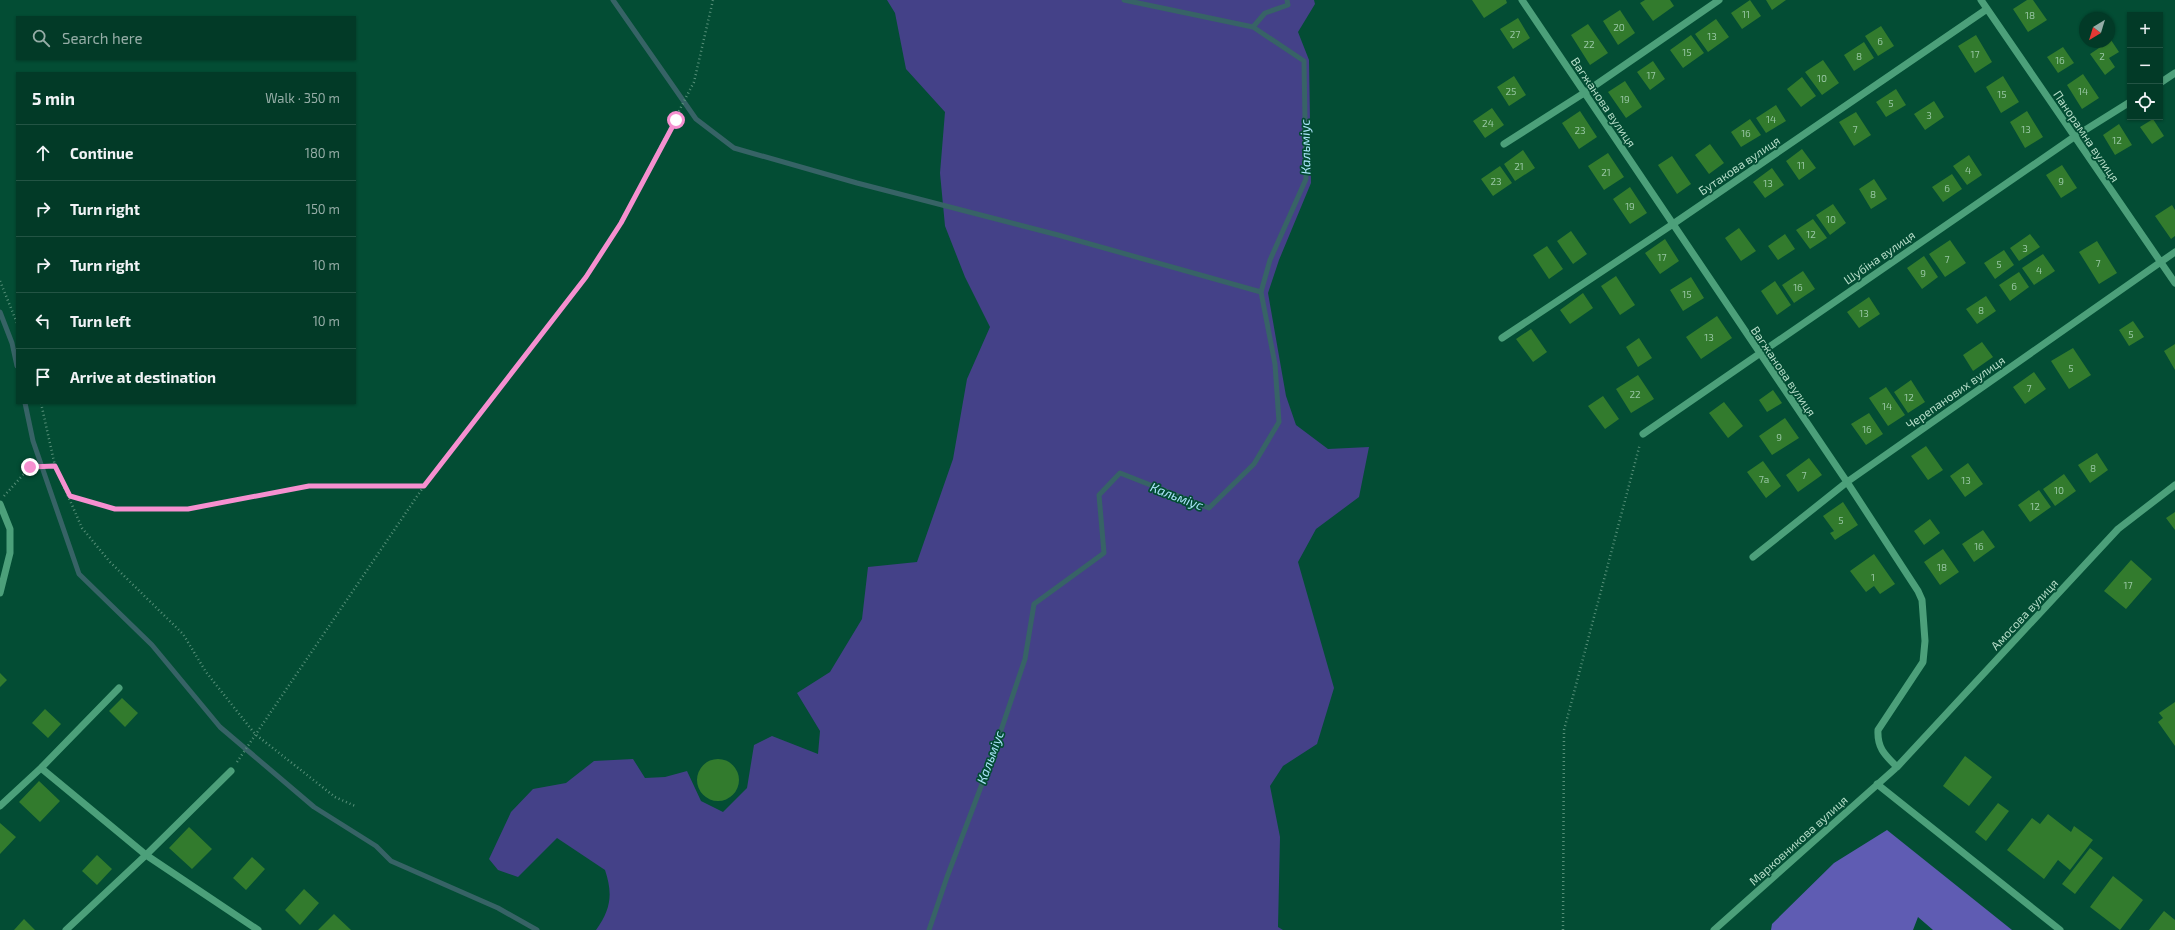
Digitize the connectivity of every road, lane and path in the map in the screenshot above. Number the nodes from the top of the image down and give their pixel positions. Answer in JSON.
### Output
{"nodes":[{"id":1,"x":714,"y":0,"type":"edge"},
{"id":2,"x":1522,"y":0,"type":"edge"},
{"id":3,"x":1718,"y":0,"type":"edge"},
{"id":4,"x":1982,"y":0,"type":"edge"},
{"id":5,"x":1987,"y":9,"type":"junction"},
{"id":6,"x":2175,"y":73,"type":"edge"},
{"id":7,"x":2163,"y":81,"type":"edge"},
{"id":8,"x":1584,"y":93,"type":"junction"},
{"id":9,"x":2127,"y":104,"type":"edge"},
{"id":10,"x":2074,"y":137,"type":"junction"},
{"id":11,"x":1504,"y":144,"type":"dead end"},
{"id":12,"x":1673,"y":224,"type":"junction"},
{"id":13,"x":2175,"y":252,"type":"edge"},
{"id":14,"x":2160,"y":262,"type":"junction"},
{"id":15,"x":0,"y":281,"type":"edge"},
{"id":16,"x":2175,"y":283,"type":"edge"},
{"id":17,"x":16,"y":321,"type":"edge"},
{"id":18,"x":1502,"y":338,"type":"dead end"},
{"id":19,"x":1759,"y":354,"type":"junction"},
{"id":20,"x":41,"y":404,"type":"edge"},
{"id":21,"x":1643,"y":434,"type":"joint"},
{"id":22,"x":55,"y":466,"type":"junction"},
{"id":23,"x":1846,"y":482,"type":"junction"},
{"id":24,"x":2175,"y":485,"type":"edge"},
{"id":25,"x":424,"y":486,"type":"junction"},
{"id":26,"x":70,"y":496,"type":"junction"},
{"id":27,"x":0,"y":500,"type":"edge"},
{"id":28,"x":0,"y":504,"type":"edge"},
{"id":29,"x":1753,"y":557,"type":"dead end"},
{"id":30,"x":0,"y":593,"type":"edge"},
{"id":31,"x":119,"y":688,"type":"dead end"},
{"id":32,"x":255,"y":734,"type":"junction"},
{"id":33,"x":243,"y":752,"type":"dead end"},
{"id":34,"x":1897,"y":767,"type":"junction"},
{"id":35,"x":41,"y":768,"type":"junction"},
{"id":36,"x":230,"y":770,"type":"dead end"},
{"id":37,"x":1877,"y":784,"type":"junction"},
{"id":38,"x":0,"y":806,"type":"edge"},
{"id":39,"x":356,"y":806,"type":"dead end"},
{"id":40,"x":146,"y":855,"type":"junction"},
{"id":41,"x":66,"y":930,"type":"edge"},
{"id":42,"x":258,"y":930,"type":"edge"},
{"id":43,"x":1563,"y":930,"type":"edge"},
{"id":44,"x":1714,"y":930,"type":"edge"},
{"id":45,"x":2060,"y":930,"type":"edge"}],
"edges":[{"from":1,"to":25,"type":"path"},
{"from":2,"to":8,"type":"street","name":"Вагжанова вулиця"},
{"from":3,"to":8,"type":"street"},
{"from":4,"to":5,"type":"street","name":"Панорамна вулиця"},
{"from":5,"to":10,"type":"street","name":"Панорамна вулиця"},
{"from":5,"to":12,"type":"street","name":"Бутакова вулиця"},
{"from":6,"to":7,"type":"street"},
{"from":8,"to":11,"type":"street"},
{"from":8,"to":12,"type":"street","name":"Вагжанова вулиця"},
{"from":9,"to":10,"type":"street","name":"Шубіна вулиця"},
{"from":10,"to":14,"type":"street","name":"Панорамна вулиця"},
{"from":10,"to":19,"type":"street","name":"Шубіна вулиця"},
{"from":12,"to":18,"type":"street","name":"Бутакова вулиця"},
{"from":12,"to":19,"type":"street","name":"Вагжанова вулиця"},
{"from":13,"to":14,"type":"street","name":"Черепанових вулиця"},
{"from":14,"to":16,"type":"street","name":"Панорамна вулиця"},
{"from":14,"to":23,"type":"street","name":"Черепанових вулиця"},
{"from":15,"to":17,"type":"path"},
{"from":19,"to":21,"type":"street","name":"Шубіна вулиця"},
{"from":19,"to":23,"type":"street","name":"Вагжанова вулиця"},
{"from":20,"to":22,"type":"path"},
{"from":21,"to":43,"type":"path"},
{"from":22,"to":26,"type":"path"},
{"from":22,"to":27,"type":"path"},
{"from":23,"to":29,"type":"street","name":"Черепанових вулиця"},
{"from":23,"to":34,"type":"street","name":"Вагжанова вулиця"},
{"from":24,"to":34,"type":"street","name":"Амосова вулиця"},
{"from":25,"to":26,"type":"path"},
{"from":25,"to":32,"type":"path"},
{"from":26,"to":32,"type":"path"},
{"from":28,"to":30,"type":"street"},
{"from":31,"to":35,"type":"street"},
{"from":32,"to":33,"type":"path"},
{"from":32,"to":39,"type":"path"},
{"from":34,"to":37,"type":"street","name":"Марковникова вулиця"},
{"from":35,"to":38,"type":"street"},
{"from":35,"to":40,"type":"street"},
{"from":36,"to":40,"type":"street"},
{"from":37,"to":44,"type":"street","name":"Марковникова вулиця"},
{"from":37,"to":45,"type":"street"},
{"from":40,"to":41,"type":"street"},
{"from":40,"to":42,"type":"street"}]}
